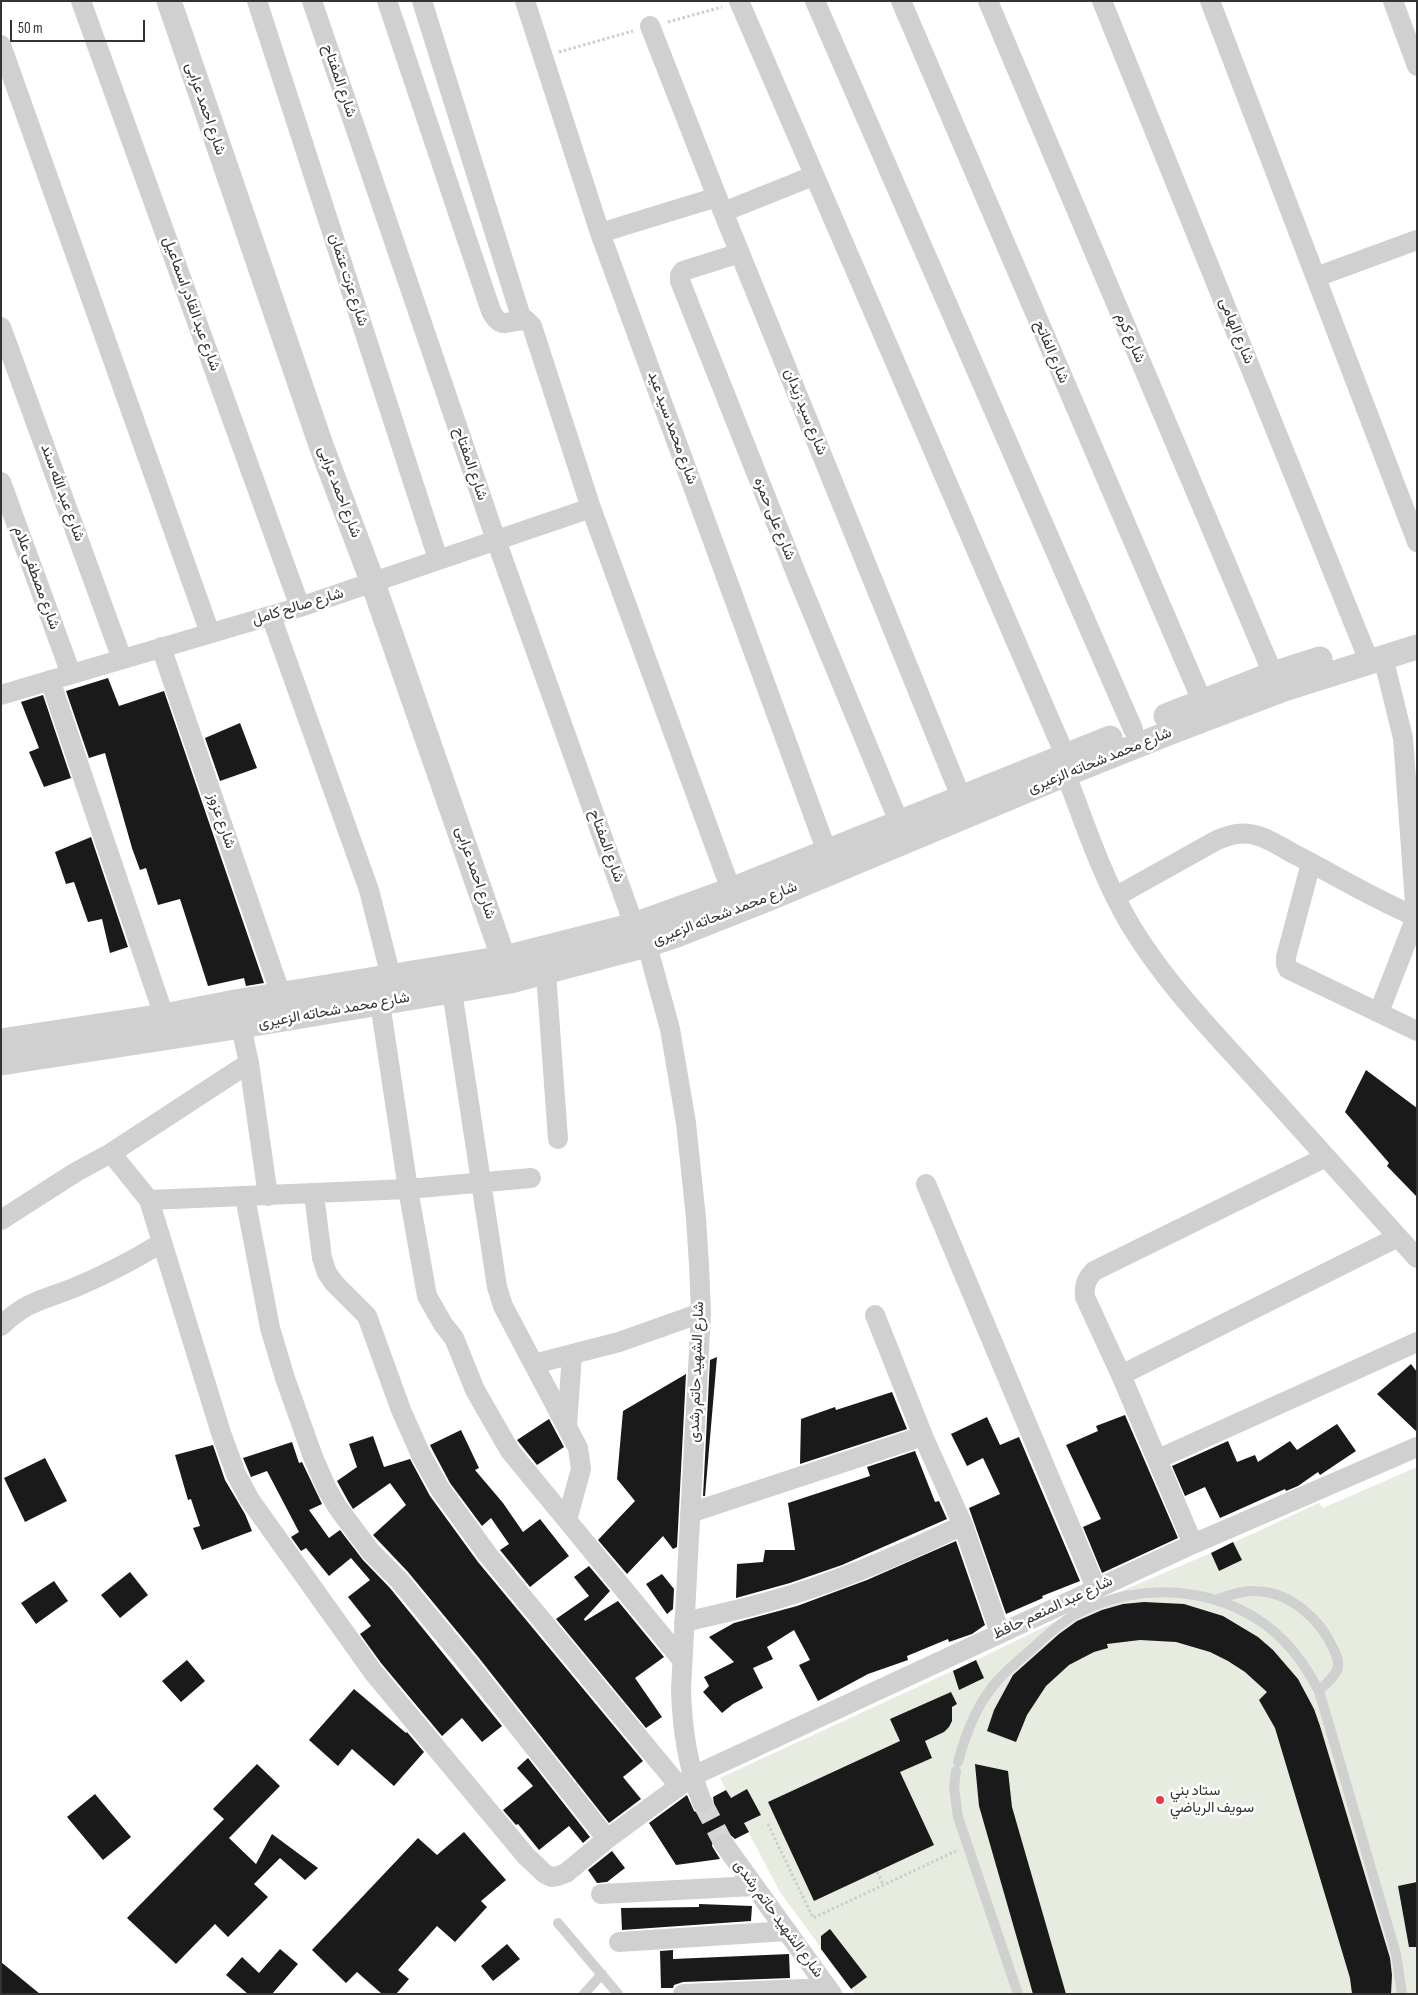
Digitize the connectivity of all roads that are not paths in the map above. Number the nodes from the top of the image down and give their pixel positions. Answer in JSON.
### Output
{"nodes":[{"id":1,"x":81,"y":1,"type":"edge"},
{"id":2,"x":168,"y":1,"type":"edge"},
{"id":3,"x":257,"y":1,"type":"edge"},
{"id":4,"x":312,"y":1,"type":"edge"},
{"id":5,"x":388,"y":1,"type":"edge"},
{"id":6,"x":422,"y":1,"type":"edge"},
{"id":7,"x":525,"y":1,"type":"edge"},
{"id":8,"x":739,"y":1,"type":"edge"},
{"id":9,"x":816,"y":1,"type":"edge"},
{"id":10,"x":901,"y":1,"type":"edge"},
{"id":11,"x":988,"y":1,"type":"edge"},
{"id":12,"x":1102,"y":1,"type":"edge"},
{"id":13,"x":1210,"y":1,"type":"edge"},
{"id":14,"x":1393,"y":1,"type":"edge"},
{"id":15,"x":650,"y":26,"type":"dead end"},
{"id":16,"x":1,"y":45,"type":"edge"},
{"id":17,"x":1417,"y":66,"type":"edge"},
{"id":18,"x":813,"y":176,"type":"junction"},
{"id":19,"x":720,"y":204,"type":"junction"},
{"id":20,"x":600,"y":233,"type":"junction"},
{"id":21,"x":1417,"y":240,"type":"edge"},
{"id":22,"x":740,"y":253,"type":"junction"},
{"id":23,"x":1316,"y":277,"type":"junction"},
{"id":24,"x":522,"y":320,"type":"junction"},
{"id":25,"x":1,"y":327,"type":"edge"},
{"id":26,"x":1,"y":482,"type":"edge"},
{"id":27,"x":591,"y":508,"type":"junction"},
{"id":28,"x":496,"y":540,"type":"junction"},
{"id":29,"x":1417,"y":542,"type":"edge"},
{"id":30,"x":438,"y":559,"type":"junction"},
{"id":31,"x":373,"y":583,"type":"junction"},
{"id":32,"x":300,"y":607,"type":"junction"},
{"id":33,"x":271,"y":616,"type":"junction"},
{"id":34,"x":1417,"y":632,"type":"edge"},
{"id":35,"x":210,"y":633,"type":"junction"},
{"id":36,"x":1417,"y":647,"type":"edge"},
{"id":37,"x":161,"y":648,"type":"junction"},
{"id":38,"x":1372,"y":655,"type":"junction"},
{"id":39,"x":122,"y":659,"type":"junction"},
{"id":40,"x":71,"y":674,"type":"junction"},
{"id":41,"x":1273,"y":674,"type":"junction"},
{"id":42,"x":50,"y":680,"type":"junction"},
{"id":43,"x":1,"y":695,"type":"edge"},
{"id":44,"x":1202,"y":701,"type":"junction"},
{"id":45,"x":1133,"y":729,"type":"junction"},
{"id":46,"x":1065,"y":764,"type":"junction"},
{"id":47,"x":961,"y":798,"type":"junction"},
{"id":48,"x":899,"y":822,"type":"junction"},
{"id":49,"x":827,"y":852,"type":"junction"},
{"id":50,"x":1311,"y":863,"type":"junction"},
{"id":51,"x":764,"y":889,"type":"junction"},
{"id":52,"x":1115,"y":897,"type":"junction"},
{"id":53,"x":729,"y":899,"type":"junction"},
{"id":54,"x":1416,"y":917,"type":"edge"},
{"id":55,"x":641,"y":935,"type":"junction"},
{"id":56,"x":508,"y":970,"type":"junction"},
{"id":57,"x":546,"y":972,"type":"junction"},
{"id":58,"x":392,"y":977,"type":"junction"},
{"id":59,"x":452,"y":990,"type":"junction"},
{"id":60,"x":281,"y":995,"type":"junction"},
{"id":61,"x":235,"y":1002,"type":"junction"},
{"id":62,"x":380,"y":1003,"type":"junction"},
{"id":63,"x":1379,"y":1012,"type":"junction"},
{"id":64,"x":164,"y":1016,"type":"junction"},
{"id":65,"x":242,"y":1026,"type":"junction"},
{"id":66,"x":1417,"y":1030,"type":"edge"},
{"id":67,"x":1,"y":1041,"type":"edge"},
{"id":68,"x":1,"y":1063,"type":"edge"},
{"id":69,"x":249,"y":1063,"type":"junction"},
{"id":70,"x":558,"y":1139,"type":"dead end"},
{"id":71,"x":111,"y":1153,"type":"junction"},
{"id":72,"x":1326,"y":1157,"type":"junction"},
{"id":73,"x":531,"y":1178,"type":"dead end"},
{"id":74,"x":481,"y":1182,"type":"junction"},
{"id":75,"x":926,"y":1184,"type":"dead end"},
{"id":76,"x":408,"y":1189,"type":"junction"},
{"id":77,"x":314,"y":1194,"type":"junction"},
{"id":78,"x":268,"y":1196,"type":"junction"},
{"id":79,"x":245,"y":1197,"type":"junction"},
{"id":80,"x":149,"y":1200,"type":"junction"},
{"id":81,"x":1,"y":1220,"type":"edge"},
{"id":82,"x":1398,"y":1236,"type":"junction"},
{"id":83,"x":162,"y":1242,"type":"junction"},
{"id":84,"x":1417,"y":1258,"type":"edge"},
{"id":85,"x":701,"y":1313,"type":"junction"},
{"id":86,"x":875,"y":1315,"type":"dead end"},
{"id":87,"x":1,"y":1326,"type":"edge"},
{"id":88,"x":1417,"y":1342,"type":"edge"},
{"id":89,"x":572,"y":1355,"type":"junction"},
{"id":90,"x":534,"y":1364,"type":"junction"},
{"id":91,"x":1121,"y":1375,"type":"junction"},
{"id":92,"x":567,"y":1425,"type":"junction"},
{"id":93,"x":923,"y":1436,"type":"junction"},
{"id":94,"x":1417,"y":1447,"type":"edge"},
{"id":95,"x":1158,"y":1459,"type":"junction"},
{"id":96,"x":690,"y":1513,"type":"junction"},
{"id":97,"x":567,"y":1520,"type":"junction"},
{"id":98,"x":963,"y":1525,"type":"junction"},
{"id":99,"x":1193,"y":1544,"type":"junction"},
{"id":100,"x":1096,"y":1588,"type":"junction"},
{"id":101,"x":1215,"y":1600,"type":"junction"},
{"id":102,"x":684,"y":1622,"type":"junction"},
{"id":103,"x":1000,"y":1633,"type":"junction"},
{"id":104,"x":682,"y":1660,"type":"junction"},
{"id":105,"x":1319,"y":1691,"type":"junction"},
{"id":106,"x":686,"y":1781,"type":"junction"},
{"id":107,"x":702,"y":1802,"type":"tunnel mouth"},
{"id":108,"x":607,"y":1839,"type":"junction"},
{"id":109,"x":724,"y":1844,"type":"tunnel mouth"},
{"id":110,"x":754,"y":1886,"type":"junction"},
{"id":111,"x":601,"y":1894,"type":"dead end"},
{"id":112,"x":558,"y":1924,"type":"dead end"},
{"id":113,"x":787,"y":1931,"type":"junction"},
{"id":114,"x":619,"y":1942,"type":"dead end"},
{"id":115,"x":602,"y":1974,"type":"junction"},
{"id":116,"x":830,"y":1991,"type":"edge"},
{"id":117,"x":584,"y":1994,"type":"edge"},
{"id":118,"x":618,"y":1994,"type":"edge"},
{"id":119,"x":683,"y":1994,"type":"edge"},
{"id":120,"x":1018,"y":1994,"type":"edge"},
{"id":121,"x":1402,"y":1994,"type":"edge"}],
"edges":[{"from":1,"to":32,"type":"street","name":"شارع عبد القادر اسماعيل"},
{"from":2,"to":31,"type":"street","name":"شارع احمد عرابى"},
{"from":3,"to":30,"type":"street","name":"شارع عزت عتمان"},
{"from":4,"to":28,"type":"street","name":"شارع المفتاح"},
{"from":5,"to":24,"type":"street"},
{"from":6,"to":24,"type":"street"},
{"from":7,"to":20,"type":"street","name":"شارع محمد سيد عيد"},
{"from":8,"to":18,"type":"street"},
{"from":9,"to":45,"type":"street"},
{"from":10,"to":44,"type":"street","name":"شارع الفاتح"},
{"from":11,"to":41,"type":"street","name":"شارع كرم"},
{"from":12,"to":38,"type":"street","name":"شارع الهامى"},
{"from":13,"to":23,"type":"street"},
{"from":14,"to":17,"type":"street"},
{"from":15,"to":19,"type":"street","name":"شارع سيد زيدان"},
{"from":16,"to":35,"type":"street"},
{"from":18,"to":19,"type":"street"},
{"from":18,"to":46,"type":"street"},
{"from":19,"to":20,"type":"street"},
{"from":19,"to":22,"type":"street","name":"شارع سيد زيدان"},
{"from":20,"to":49,"type":"street","name":"شارع محمد سيد عيد"},
{"from":21,"to":23,"type":"street"},
{"from":22,"to":47,"type":"street","name":"شارع سيد زيدان"},
{"from":22,"to":48,"type":"street","name":"شارع على حمزه"},
{"from":23,"to":29,"type":"street"},
{"from":24,"to":27,"type":"street"},
{"from":25,"to":39,"type":"street","name":"شارع عبد الله سند"},
{"from":26,"to":40,"type":"street","name":"شارع مصطفى علام"},
{"from":27,"to":28,"type":"street","name":"شارع صالح كامل"},
{"from":27,"to":53,"type":"street"},
{"from":28,"to":30,"type":"street","name":"شارع صالح كامل"},
{"from":28,"to":55,"type":"street","name":"شارع المفتاح"},
{"from":30,"to":31,"type":"street","name":"شارع صالح كامل"},
{"from":31,"to":32,"type":"street","name":"شارع صالح كامل"},
{"from":31,"to":56,"type":"street","name":"شارع احمد عرابى"},
{"from":32,"to":33,"type":"street","name":"شارع صالح كامل"},
{"from":33,"to":35,"type":"street","name":"شارع صالح كامل"},
{"from":33,"to":58,"type":"street"},
{"from":34,"to":38,"type":"street","name":"شارع محمد شحاته الزعيرى"},
{"from":35,"to":37,"type":"street","name":"شارع صالح كامل"},
{"from":36,"to":38,"type":"street","name":"شارع محمد شحاته الزعيرى"},
{"from":37,"to":39,"type":"street","name":"شارع صالح كامل"},
{"from":37,"to":60,"type":"street","name":"شارع عزوز"},
{"from":38,"to":41,"type":"street","name":"شارع محمد شحاته الزعيرى"},
{"from":38,"to":46,"type":"street","name":"شارع محمد شحاته الزعيرى"},
{"from":38,"to":54,"type":"street","name":"شارع الهامى"},
{"from":39,"to":40,"type":"street","name":"شارع صالح كامل"},
{"from":40,"to":42,"type":"street","name":"شارع صالح كامل"},
{"from":41,"to":44,"type":"street","name":"شارع محمد شحاته الزعيرى"},
{"from":42,"to":43,"type":"street","name":"شارع صالح كامل"},
{"from":42,"to":64,"type":"street"},
{"from":44,"to":45,"type":"street","name":"شارع محمد شحاته الزعيرى"},
{"from":45,"to":46,"type":"street","name":"شارع محمد شحاته الزعيرى"},
{"from":46,"to":47,"type":"street","name":"شارع محمد شحاته الزعيرى"},
{"from":46,"to":51,"type":"street","name":"شارع محمد شحاته الزعيرى"},
{"from":46,"to":52,"type":"street"},
{"from":47,"to":48,"type":"street","name":"شارع محمد شحاته الزعيرى"},
{"from":48,"to":49,"type":"street","name":"شارع محمد شحاته الزعيرى"},
{"from":49,"to":51,"type":"street","name":"شارع محمد شحاته الزعيرى"},
{"from":50,"to":52,"type":"street"},
{"from":50,"to":54,"type":"street"},
{"from":50,"to":63,"type":"street"},
{"from":51,"to":53,"type":"street","name":"شارع محمد شحاته الزعيرى"},
{"from":52,"to":72,"type":"street"},
{"from":53,"to":55,"type":"street","name":"شارع محمد شحاته الزعيرى"},
{"from":54,"to":63,"type":"street"},
{"from":55,"to":56,"type":"street","name":"شارع محمد شحاته الزعيرى"},
{"from":55,"to":57,"type":"street","name":"شارع محمد شحاته الزعيرى"},
{"from":55,"to":85,"type":"street","name":"شارع الشهيد حاتم رشدى"},
{"from":56,"to":57,"type":"street","name":"شارع محمد شحاته الزعيرى"},
{"from":56,"to":58,"type":"street","name":"شارع محمد شحاته الزعيرى"},
{"from":56,"to":59,"type":"street","name":"شارع محمد شحاته الزعيرى"},
{"from":57,"to":70,"type":"street"},
{"from":58,"to":60,"type":"street","name":"شارع محمد شحاته الزعيرى"},
{"from":59,"to":62,"type":"street","name":"شارع محمد شحاته الزعيرى"},
{"from":59,"to":74,"type":"street"},
{"from":60,"to":61,"type":"street","name":"شارع محمد شحاته الزعيرى"},
{"from":61,"to":64,"type":"street","name":"شارع محمد شحاته الزعيرى"},
{"from":61,"to":65,"type":"street"},
{"from":62,"to":65,"type":"street","name":"شارع محمد شحاته الزعيرى"},
{"from":62,"to":76,"type":"street"},
{"from":63,"to":66,"type":"street"},
{"from":64,"to":67,"type":"street","name":"شارع محمد شحاته الزعيرى"},
{"from":65,"to":68,"type":"street","name":"شارع محمد شحاته الزعيرى"},
{"from":65,"to":69,"type":"street"},
{"from":69,"to":71,"type":"street"},
{"from":69,"to":78,"type":"street"},
{"from":71,"to":80,"type":"street"},
{"from":71,"to":81,"type":"street"},
{"from":72,"to":82,"type":"street"},
{"from":72,"to":91,"type":"street"},
{"from":73,"to":74,"type":"street"},
{"from":74,"to":76,"type":"street"},
{"from":74,"to":90,"type":"street"},
{"from":75,"to":100,"type":"street"},
{"from":76,"to":77,"type":"street"},
{"from":76,"to":97,"type":"street"},
{"from":77,"to":78,"type":"street"},
{"from":77,"to":106,"type":"street"},
{"from":78,"to":79,"type":"street"},
{"from":79,"to":80,"type":"street"},
{"from":79,"to":108,"type":"street"},
{"from":80,"to":83,"type":"street"},
{"from":82,"to":84,"type":"street"},
{"from":82,"to":91,"type":"street"},
{"from":83,"to":87,"type":"street"},
{"from":83,"to":108,"type":"street","name":"شارع عبد المنعم حافظ"},
{"from":85,"to":89,"type":"street"},
{"from":85,"to":96,"type":"street","name":"شارع الشهيد حاتم رشدى"},
{"from":86,"to":93,"type":"street"},
{"from":88,"to":95,"type":"street"},
{"from":89,"to":90,"type":"street"},
{"from":89,"to":92,"type":"street"},
{"from":90,"to":92,"type":"street"},
{"from":91,"to":95,"type":"street"},
{"from":92,"to":97,"type":"street"},
{"from":93,"to":96,"type":"street"},
{"from":93,"to":98,"type":"street"},
{"from":94,"to":99,"type":"street","name":"شارع عبد المنعم حافظ"},
{"from":95,"to":99,"type":"street"},
{"from":96,"to":102,"type":"street","name":"شارع الشهيد حاتم رشدى"},
{"from":97,"to":104,"type":"street"},
{"from":98,"to":102,"type":"street"},
{"from":98,"to":103,"type":"street"},
{"from":99,"to":100,"type":"street","name":"شارع عبد المنعم حافظ"},
{"from":100,"to":103,"type":"street","name":"شارع عبد المنعم حافظ"},
{"from":101,"to":105,"type":"lane"},
{"from":101,"to":105,"type":"lane"},
{"from":101,"to":120,"type":"lane"},
{"from":102,"to":104,"type":"street","name":"شارع الشهيد حاتم رشدى"},
{"from":103,"to":106,"type":"street","name":"شارع عبد المنعم حافظ"},
{"from":104,"to":106,"type":"street","name":"شارع الشهيد حاتم رشدى"},
{"from":105,"to":121,"type":"lane"},
{"from":106,"to":107,"type":"street","name":"شارع الشهيد حاتم رشدى"},
{"from":106,"to":108,"type":"street","name":"شارع عبد المنعم حافظ"},
{"from":109,"to":110,"type":"street","name":"شارع الشهيد حاتم رشدى"},
{"from":110,"to":111,"type":"street"},
{"from":110,"to":113,"type":"street","name":"شارع الشهيد حاتم رشدى"},
{"from":112,"to":115,"type":"lane"},
{"from":113,"to":114,"type":"street"},
{"from":113,"to":116,"type":"street","name":"شارع الشهيد حاتم رشدى"},
{"from":115,"to":117,"type":"lane"},
{"from":115,"to":118,"type":"lane"},
{"from":116,"to":119,"type":"street"}]}
